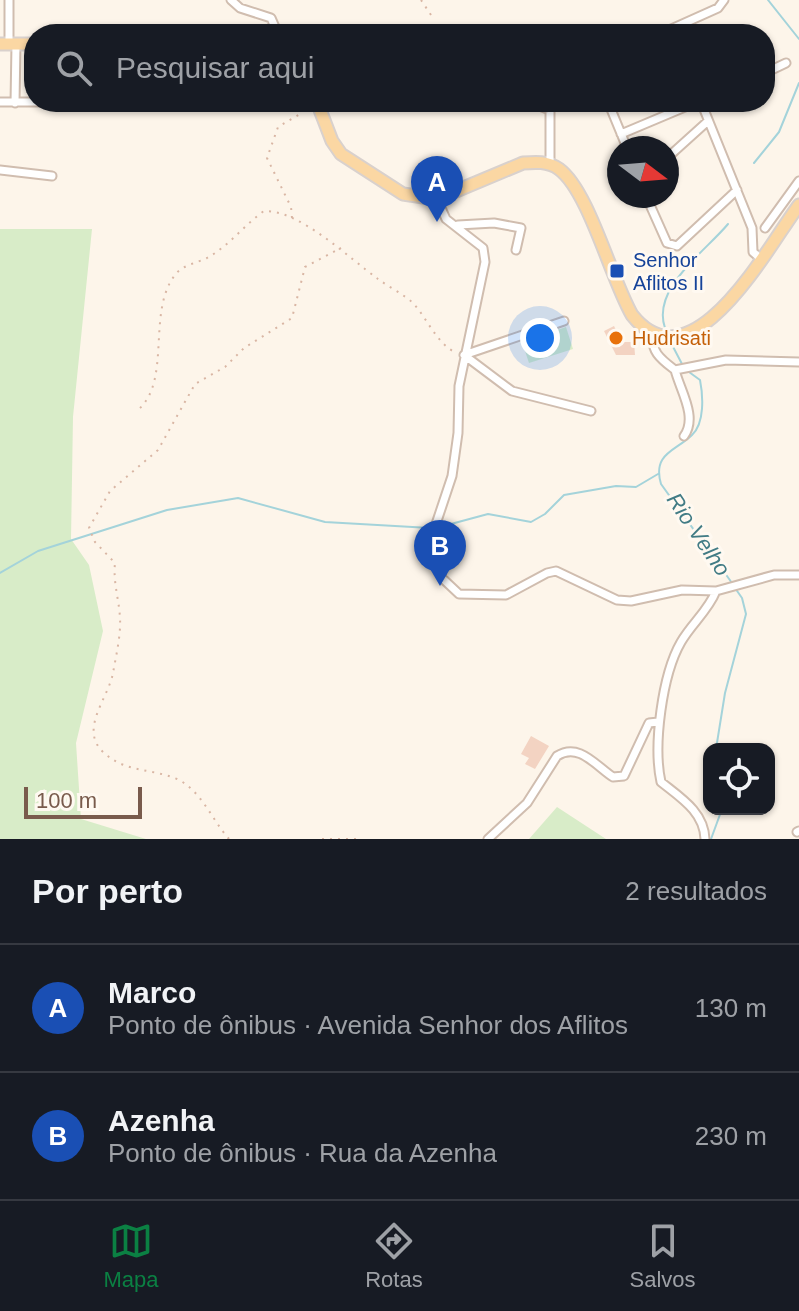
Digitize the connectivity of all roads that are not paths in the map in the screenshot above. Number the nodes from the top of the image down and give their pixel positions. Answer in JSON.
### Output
{"nodes":[{"id":1,"x":9,"y":0,"type":"edge"},
{"id":2,"x":231,"y":0,"type":"edge"},
{"id":3,"x":724,"y":0,"type":"edge"},
{"id":4,"x":274,"y":24,"type":"edge"},
{"id":5,"x":686,"y":24,"type":"edge"},
{"id":6,"x":8,"y":44,"type":"edge"},
{"id":7,"x":786,"y":63,"type":"dead end"},
{"id":8,"x":775,"y":68,"type":"edge"},
{"id":9,"x":0,"y":102,"type":"edge"},
{"id":10,"x":15,"y":103,"type":"junction"},
{"id":11,"x":24,"y":103,"type":"edge"},
{"id":12,"x":321,"y":112,"type":"edge"},
{"id":13,"x":550,"y":112,"type":"edge"},
{"id":14,"x":612,"y":112,"type":"edge"},
{"id":15,"x":675,"y":112,"type":"edge"},
{"id":16,"x":704,"y":112,"type":"edge"},
{"id":17,"x":708,"y":121,"type":"junction"},
{"id":18,"x":621,"y":134,"type":"joint"},
{"id":19,"x":679,"y":147,"type":"edge"},
{"id":20,"x":550,"y":164,"type":"junction"},
{"id":21,"x":0,"y":170,"type":"edge"},
{"id":22,"x":52,"y":176,"type":"dead end"},
{"id":23,"x":799,"y":181,"type":"edge"},
{"id":24,"x":737,"y":190,"type":"junction"},
{"id":25,"x":437,"y":199,"type":"junction"},
{"id":26,"x":799,"y":205,"type":"edge"},
{"id":27,"x":651,"y":208,"type":"edge"},
{"id":28,"x":458,"y":225,"type":"junction"},
{"id":29,"x":752,"y":228,"type":"junction"},
{"id":30,"x":765,"y":228,"type":"junction"},
{"id":31,"x":776,"y":236,"type":"junction"},
{"id":32,"x":516,"y":250,"type":"dead end"},
{"id":33,"x":760,"y":258,"type":"junction"},
{"id":34,"x":564,"y":321,"type":"dead end"},
{"id":35,"x":654,"y":333,"type":"junction"},
{"id":36,"x":464,"y":355,"type":"junction"},
{"id":37,"x":799,"y":362,"type":"edge"},
{"id":38,"x":675,"y":370,"type":"junction"},
{"id":39,"x":591,"y":411,"type":"dead end"},
{"id":40,"x":684,"y":436,"type":"dead end"},
{"id":41,"x":799,"y":575,"type":"edge"},
{"id":42,"x":716,"y":591,"type":"junction"},
{"id":43,"x":658,"y":722,"type":"junction"},
{"id":44,"x":488,"y":839,"type":"edge"},
{"id":45,"x":705,"y":839,"type":"edge"}],
"edges":[{"from":1,"to":6,"type":"street"},
{"from":2,"to":4,"type":"street"},
{"from":3,"to":5,"type":"street"},
{"from":6,"to":10,"type":"street"},
{"from":7,"to":8,"type":"street"},
{"from":9,"to":10,"type":"street"},
{"from":10,"to":11,"type":"street"},
{"from":12,"to":25,"type":"main road"},
{"from":13,"to":20,"type":"street"},
{"from":14,"to":18,"type":"street"},
{"from":15,"to":18,"type":"street"},
{"from":16,"to":17,"type":"street"},
{"from":17,"to":19,"type":"street"},
{"from":17,"to":24,"type":"street"},
{"from":20,"to":25,"type":"main road"},
{"from":20,"to":35,"type":"main road"},
{"from":21,"to":22,"type":"street"},
{"from":23,"to":30,"type":"street"},
{"from":24,"to":27,"type":"street"},
{"from":24,"to":29,"type":"street"},
{"from":25,"to":28,"type":"street"},
{"from":26,"to":31,"type":"main road"},
{"from":28,"to":32,"type":"street"},
{"from":28,"to":36,"type":"street"},
{"from":29,"to":30,"type":"street"},
{"from":29,"to":33,"type":"street"},
{"from":30,"to":31,"type":"street"},
{"from":31,"to":33,"type":"main road"},
{"from":33,"to":35,"type":"main road"},
{"from":34,"to":36,"type":"street"},
{"from":35,"to":38,"type":"street"},
{"from":36,"to":39,"type":"street"},
{"from":36,"to":42,"type":"street"},
{"from":37,"to":38,"type":"street"},
{"from":38,"to":40,"type":"street"},
{"from":41,"to":42,"type":"street"},
{"from":42,"to":43,"type":"street"},
{"from":43,"to":44,"type":"street"},
{"from":43,"to":45,"type":"street"}]}
